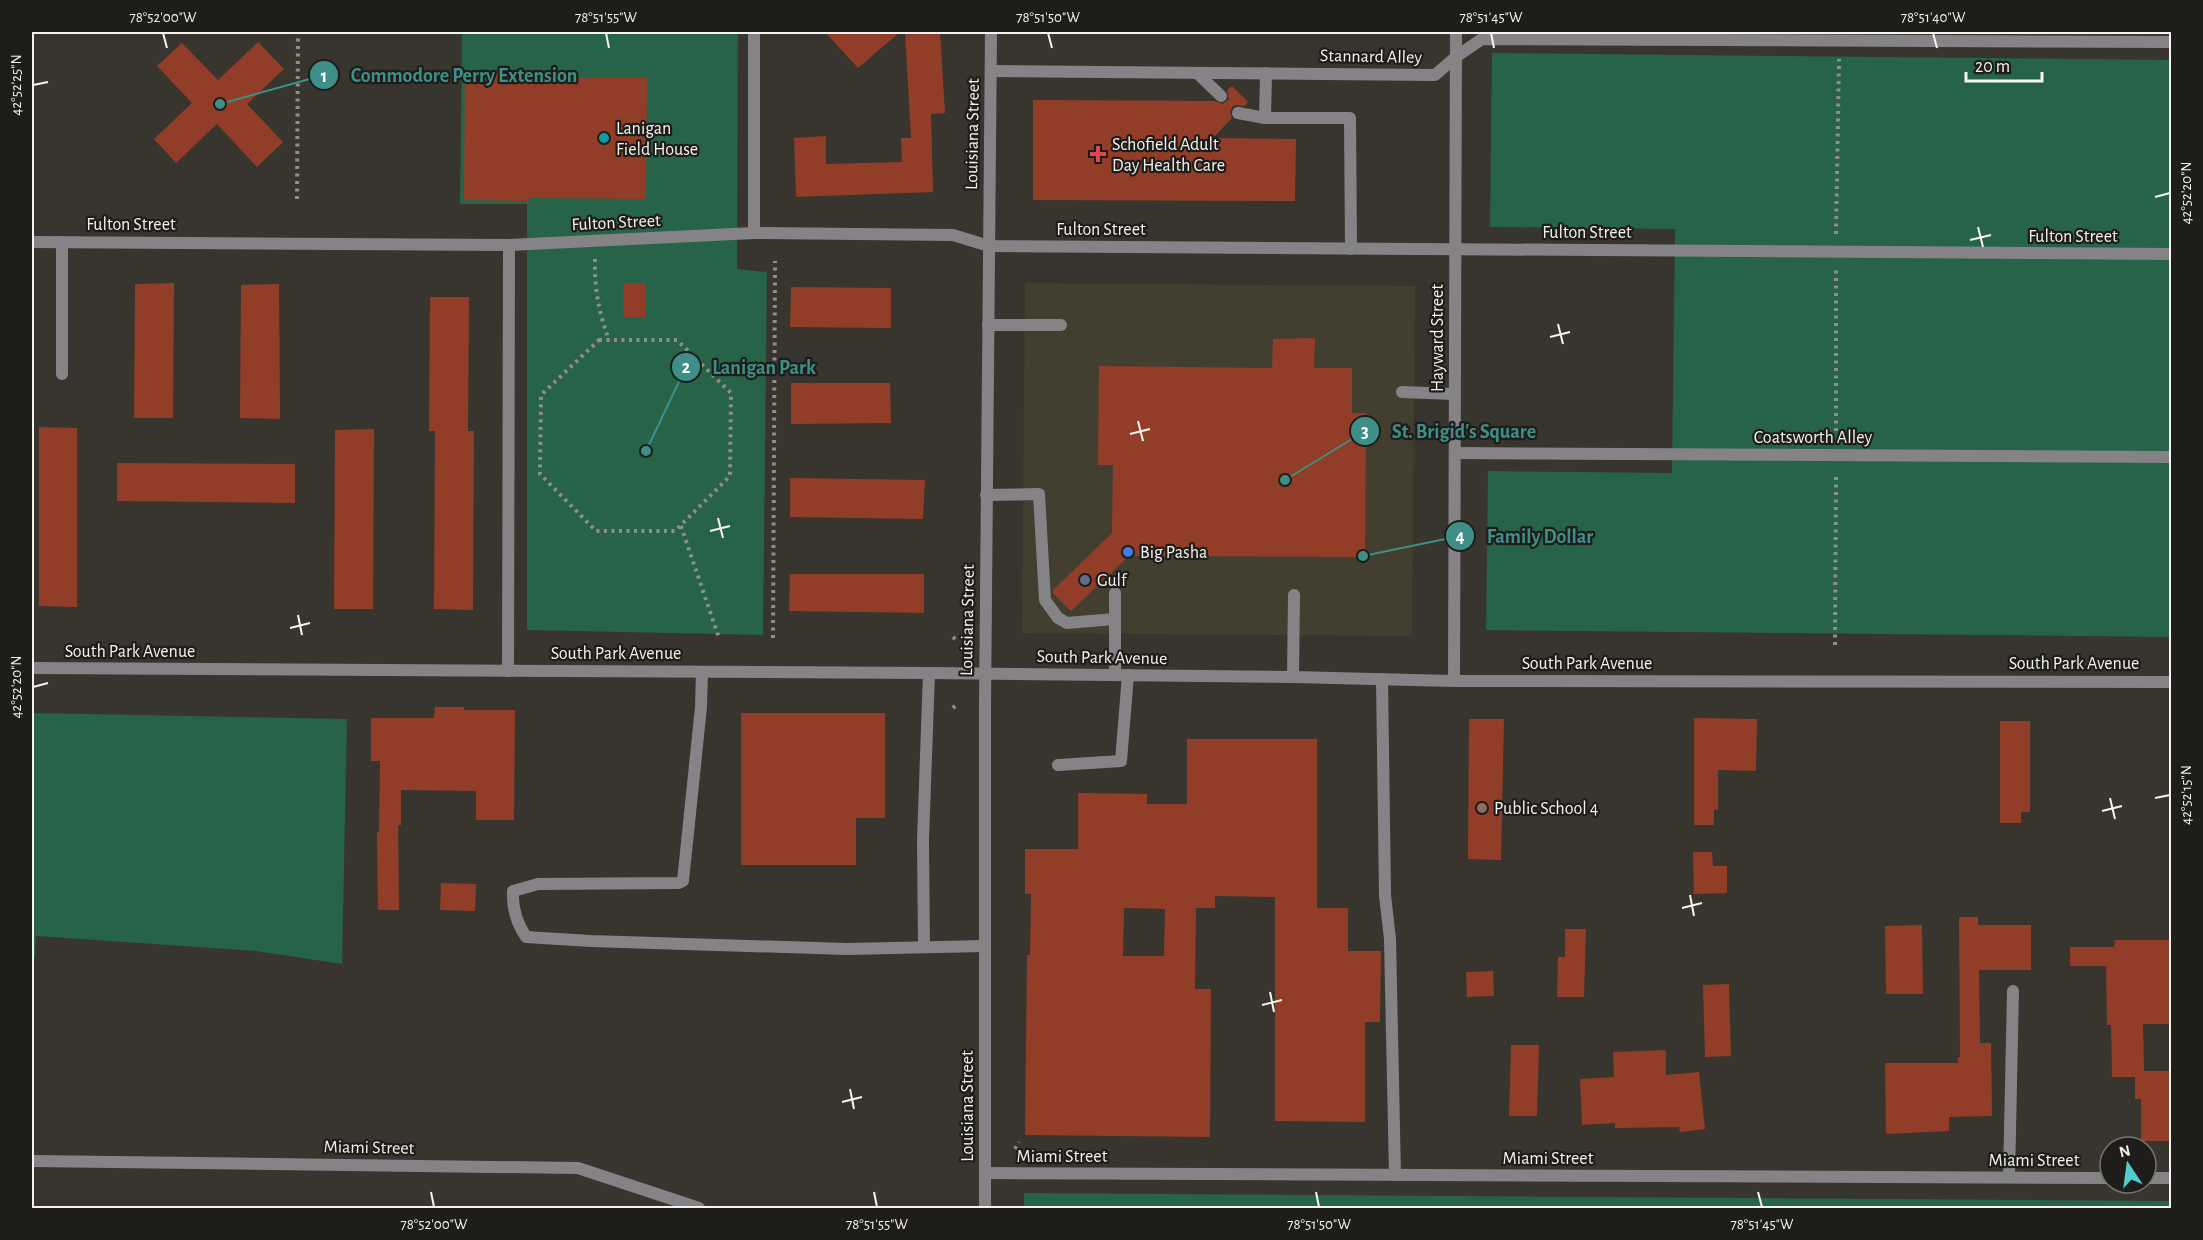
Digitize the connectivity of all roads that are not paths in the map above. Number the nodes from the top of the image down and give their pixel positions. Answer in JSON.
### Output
{"nodes":[{"id":1,"x":754,"y":32,"type":"edge"},
{"id":2,"x":991,"y":32,"type":"edge"},
{"id":3,"x":1456,"y":32,"type":"edge"},
{"id":4,"x":2172,"y":42,"type":"edge"},
{"id":5,"x":1456,"y":56,"type":"junction"},
{"id":6,"x":990,"y":71,"type":"junction"},
{"id":7,"x":1197,"y":73,"type":"junction"},
{"id":8,"x":1266,"y":73,"type":"junction"},
{"id":9,"x":1221,"y":96,"type":"dead end"},
{"id":10,"x":1238,"y":112,"type":"dead end"},
{"id":11,"x":1265,"y":118,"type":"junction"},
{"id":12,"x":754,"y":233,"type":"junction"},
{"id":13,"x":32,"y":242,"type":"edge"},
{"id":14,"x":62,"y":242,"type":"junction"},
{"id":15,"x":508,"y":245,"type":"junction"},
{"id":16,"x":988,"y":246,"type":"junction"},
{"id":17,"x":1351,"y":249,"type":"junction"},
{"id":18,"x":1455,"y":249,"type":"junction"},
{"id":19,"x":2172,"y":254,"type":"edge"},
{"id":20,"x":988,"y":325,"type":"junction"},
{"id":21,"x":1060,"y":325,"type":"dead end"},
{"id":22,"x":62,"y":374,"type":"dead end"},
{"id":23,"x":1402,"y":392,"type":"dead end"},
{"id":24,"x":1454,"y":394,"type":"junction"},
{"id":25,"x":1455,"y":453,"type":"junction"},
{"id":26,"x":2172,"y":457,"type":"edge"},
{"id":27,"x":986,"y":495,"type":"junction"},
{"id":28,"x":1115,"y":593,"type":"dead end"},
{"id":29,"x":1294,"y":595,"type":"dead end"},
{"id":30,"x":1115,"y":619,"type":"junction"},
{"id":31,"x":32,"y":668,"type":"edge"},
{"id":32,"x":508,"y":671,"type":"junction"},
{"id":33,"x":702,"y":672,"type":"junction"},
{"id":34,"x":929,"y":673,"type":"junction"},
{"id":35,"x":985,"y":674,"type":"junction"},
{"id":36,"x":1115,"y":675,"type":"junction"},
{"id":37,"x":1128,"y":675,"type":"junction"},
{"id":38,"x":1293,"y":677,"type":"junction"},
{"id":39,"x":1382,"y":680,"type":"junction"},
{"id":40,"x":1454,"y":681,"type":"junction"},
{"id":41,"x":2172,"y":682,"type":"edge"},
{"id":42,"x":1058,"y":765,"type":"dead end"},
{"id":43,"x":984,"y":946,"type":"junction"},
{"id":44,"x":924,"y":947,"type":"junction"},
{"id":45,"x":2013,"y":991,"type":"dead end"},
{"id":46,"x":32,"y":1161,"type":"edge"},
{"id":47,"x":986,"y":1173,"type":"junction"},
{"id":48,"x":1395,"y":1175,"type":"junction"},
{"id":49,"x":2009,"y":1177,"type":"junction"},
{"id":50,"x":2098,"y":1178,"type":"edge"},
{"id":51,"x":699,"y":1209,"type":"edge"},
{"id":52,"x":986,"y":1209,"type":"edge"}],
"edges":[{"from":1,"to":12,"type":"street"},
{"from":2,"to":6,"type":"street","name":"Louisiana Street"},
{"from":3,"to":5,"type":"street","name":"Hayward Street"},
{"from":4,"to":5,"type":"street","name":"Stannard Alley"},
{"from":5,"to":8,"type":"street","name":"Stannard Alley"},
{"from":5,"to":18,"type":"street","name":"Hayward Street"},
{"from":6,"to":7,"type":"street","name":"Stannard Alley"},
{"from":6,"to":16,"type":"street","name":"Louisiana Street"},
{"from":7,"to":8,"type":"street","name":"Stannard Alley"},
{"from":7,"to":9,"type":"street"},
{"from":8,"to":11,"type":"street"},
{"from":10,"to":11,"type":"street"},
{"from":11,"to":17,"type":"street"},
{"from":12,"to":15,"type":"street","name":"Fulton Street"},
{"from":12,"to":16,"type":"street","name":"Fulton Street"},
{"from":13,"to":14,"type":"street","name":"Fulton Street"},
{"from":14,"to":15,"type":"street","name":"Fulton Street"},
{"from":14,"to":22,"type":"street"},
{"from":15,"to":32,"type":"street"},
{"from":16,"to":17,"type":"street","name":"Fulton Street"},
{"from":16,"to":20,"type":"street","name":"Louisiana Street"},
{"from":17,"to":18,"type":"street","name":"Fulton Street"},
{"from":18,"to":19,"type":"street","name":"Fulton Street"},
{"from":18,"to":24,"type":"street","name":"Hayward Street"},
{"from":20,"to":21,"type":"street"},
{"from":20,"to":27,"type":"street","name":"Louisiana Street"},
{"from":23,"to":24,"type":"street"},
{"from":24,"to":25,"type":"street","name":"Hayward Street"},
{"from":25,"to":26,"type":"street","name":"Coatsworth Alley"},
{"from":25,"to":40,"type":"street","name":"Hayward Street"},
{"from":27,"to":30,"type":"street"},
{"from":27,"to":35,"type":"street","name":"Louisiana Street"},
{"from":28,"to":30,"type":"street"},
{"from":29,"to":38,"type":"street"},
{"from":30,"to":36,"type":"street"},
{"from":31,"to":32,"type":"street","name":"South Park Avenue"},
{"from":32,"to":33,"type":"street","name":"South Park Avenue"},
{"from":33,"to":34,"type":"street","name":"South Park Avenue"},
{"from":33,"to":44,"type":"street"},
{"from":34,"to":35,"type":"street","name":"South Park Avenue"},
{"from":34,"to":44,"type":"street"},
{"from":35,"to":36,"type":"street","name":"South Park Avenue"},
{"from":35,"to":43,"type":"street","name":"Louisiana Street"},
{"from":36,"to":37,"type":"street","name":"South Park Avenue"},
{"from":37,"to":38,"type":"street","name":"South Park Avenue"},
{"from":37,"to":42,"type":"street"},
{"from":38,"to":39,"type":"street","name":"South Park Avenue"},
{"from":39,"to":40,"type":"street","name":"South Park Avenue"},
{"from":39,"to":48,"type":"street"},
{"from":40,"to":41,"type":"street","name":"South Park Avenue"},
{"from":43,"to":44,"type":"street"},
{"from":43,"to":47,"type":"street","name":"Louisiana Street"},
{"from":45,"to":49,"type":"street"},
{"from":46,"to":51,"type":"street","name":"Miami Street"},
{"from":47,"to":48,"type":"street","name":"Miami Street"},
{"from":47,"to":52,"type":"street","name":"Louisiana Street"},
{"from":48,"to":49,"type":"street","name":"Miami Street"},
{"from":49,"to":50,"type":"street","name":"Miami Street"}]}
